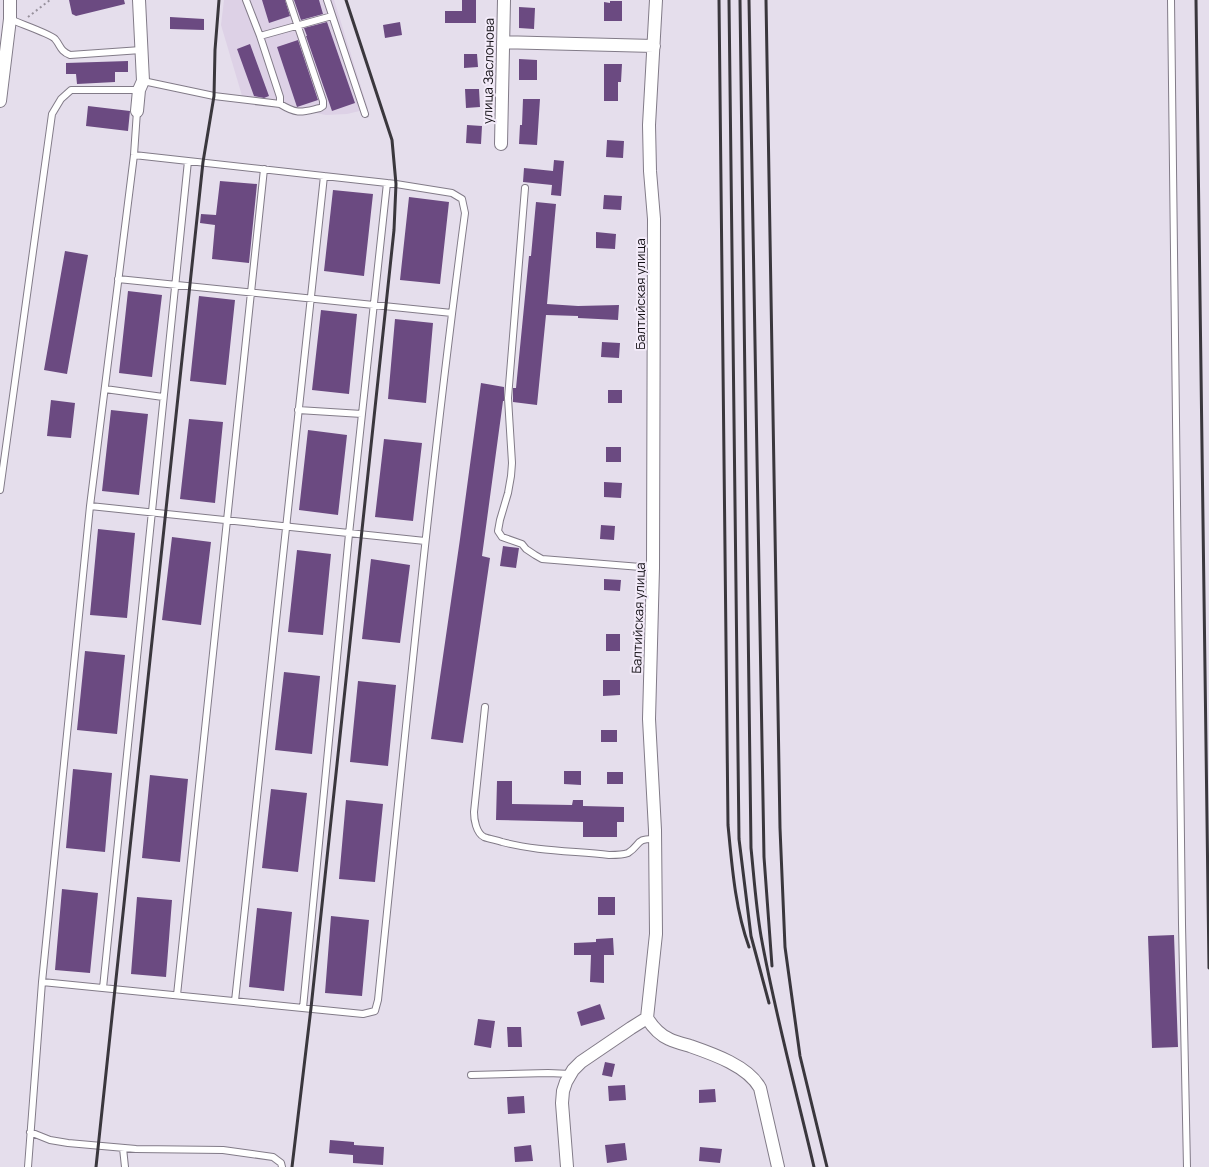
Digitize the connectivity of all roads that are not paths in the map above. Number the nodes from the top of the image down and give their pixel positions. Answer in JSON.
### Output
{"nodes":[{"id":1,"x":10,"y":0,"type":"edge"},
{"id":2,"x":139,"y":0,"type":"edge"},
{"id":3,"x":246,"y":0,"type":"edge"},
{"id":4,"x":289,"y":0,"type":"edge"},
{"id":5,"x":327,"y":0,"type":"edge"},
{"id":6,"x":504,"y":0,"type":"edge"},
{"id":7,"x":656,"y":0,"type":"edge"},
{"id":8,"x":1171,"y":0,"type":"edge"},
{"id":9,"x":332,"y":16,"type":"junction"},
{"id":10,"x":14,"y":21,"type":"junction"},
{"id":11,"x":297,"y":25,"type":"junction"},
{"id":12,"x":260,"y":36,"type":"junction"},
{"id":13,"x":503,"y":42,"type":"junction"},
{"id":14,"x":654,"y":46,"type":"junction"},
{"id":15,"x":141,"y":50,"type":"junction"},
{"id":16,"x":141,"y":85,"type":"junction"},
{"id":17,"x":0,"y":101,"type":"edge"},
{"id":18,"x":280,"y":104,"type":"junction"},
{"id":19,"x":137,"y":111,"type":"joint"},
{"id":20,"x":365,"y":114,"type":"dead end"},
{"id":21,"x":500,"y":144,"type":"dead end"},
{"id":22,"x":134,"y":155,"type":"junction"},
{"id":23,"x":188,"y":161,"type":"junction"},
{"id":24,"x":264,"y":169,"type":"junction"},
{"id":25,"x":324,"y":176,"type":"junction"},
{"id":26,"x":387,"y":183,"type":"junction"},
{"id":27,"x":525,"y":188,"type":"dead end"},
{"id":28,"x":118,"y":279,"type":"junction"},
{"id":29,"x":175,"y":284,"type":"junction"},
{"id":30,"x":251,"y":292,"type":"junction"},
{"id":31,"x":310,"y":298,"type":"junction"},
{"id":32,"x":374,"y":305,"type":"junction"},
{"id":33,"x":452,"y":313,"type":"junction"},
{"id":34,"x":105,"y":389,"type":"junction"},
{"id":35,"x":163,"y":396,"type":"junction"},
{"id":36,"x":298,"y":410,"type":"junction"},
{"id":37,"x":362,"y":414,"type":"junction"},
{"id":38,"x":0,"y":490,"type":"edge"},
{"id":39,"x":90,"y":506,"type":"junction"},
{"id":40,"x":151,"y":512,"type":"junction"},
{"id":41,"x":227,"y":520,"type":"junction"},
{"id":42,"x":286,"y":526,"type":"junction"},
{"id":43,"x":349,"y":534,"type":"junction"},
{"id":44,"x":425,"y":541,"type":"junction"},
{"id":45,"x":653,"y":568,"type":"junction"},
{"id":46,"x":485,"y":707,"type":"dead end"},
{"id":47,"x":655,"y":839,"type":"junction"},
{"id":48,"x":42,"y":982,"type":"junction"},
{"id":49,"x":103,"y":988,"type":"junction"},
{"id":50,"x":177,"y":995,"type":"junction"},
{"id":51,"x":235,"y":1001,"type":"junction"},
{"id":52,"x":303,"y":1008,"type":"junction"},
{"id":53,"x":647,"y":1018,"type":"junction"},
{"id":54,"x":571,"y":1074,"type":"junction"},
{"id":55,"x":471,"y":1075,"type":"dead end"},
{"id":56,"x":30,"y":1132,"type":"junction"},
{"id":57,"x":123,"y":1148,"type":"junction"},
{"id":58,"x":28,"y":1167,"type":"edge"},
{"id":59,"x":125,"y":1167,"type":"edge"},
{"id":60,"x":282,"y":1167,"type":"edge"},
{"id":61,"x":567,"y":1167,"type":"edge"},
{"id":62,"x":778,"y":1167,"type":"edge"},
{"id":63,"x":1187,"y":1167,"type":"edge"}],
"edges":[{"from":1,"to":10,"type":"street"},
{"from":2,"to":15,"type":"street"},
{"from":3,"to":12,"type":"lane"},
{"from":4,"to":11,"type":"lane"},
{"from":5,"to":9,"type":"lane"},
{"from":6,"to":13,"type":"street","name":"улица Заслонова"},
{"from":7,"to":14,"type":"street","name":"Балтийская улица"},
{"from":8,"to":63,"type":"lane"},
{"from":9,"to":11,"type":"lane"},
{"from":9,"to":20,"type":"lane"},
{"from":10,"to":15,"type":"lane"},
{"from":10,"to":17,"type":"street"},
{"from":11,"to":12,"type":"lane"},
{"from":11,"to":18,"type":"lane"},
{"from":12,"to":18,"type":"lane"},
{"from":13,"to":14,"type":"street"},
{"from":13,"to":21,"type":"street","name":"улица Заслонова"},
{"from":14,"to":45,"type":"street","name":"Балтийская улица"},
{"from":15,"to":16,"type":"street"},
{"from":16,"to":18,"type":"lane"},
{"from":16,"to":19,"type":"street"},
{"from":16,"to":38,"type":"lane"},
{"from":19,"to":22,"type":"lane"},
{"from":22,"to":23,"type":"lane"},
{"from":22,"to":28,"type":"lane"},
{"from":23,"to":24,"type":"lane"},
{"from":23,"to":29,"type":"lane"},
{"from":24,"to":25,"type":"lane"},
{"from":24,"to":30,"type":"lane"},
{"from":25,"to":26,"type":"lane"},
{"from":25,"to":31,"type":"lane"},
{"from":26,"to":32,"type":"lane"},
{"from":26,"to":33,"type":"lane"},
{"from":27,"to":45,"type":"lane"},
{"from":28,"to":29,"type":"lane"},
{"from":28,"to":34,"type":"lane"},
{"from":29,"to":30,"type":"lane"},
{"from":29,"to":35,"type":"lane"},
{"from":30,"to":31,"type":"lane"},
{"from":30,"to":41,"type":"lane"},
{"from":31,"to":32,"type":"lane"},
{"from":31,"to":36,"type":"lane"},
{"from":32,"to":33,"type":"lane"},
{"from":32,"to":37,"type":"lane"},
{"from":33,"to":44,"type":"lane"},
{"from":34,"to":35,"type":"lane"},
{"from":34,"to":39,"type":"lane"},
{"from":35,"to":40,"type":"lane"},
{"from":36,"to":37,"type":"lane"},
{"from":36,"to":42,"type":"lane"},
{"from":37,"to":43,"type":"lane"},
{"from":39,"to":40,"type":"lane"},
{"from":39,"to":48,"type":"lane"},
{"from":40,"to":41,"type":"lane"},
{"from":40,"to":49,"type":"lane"},
{"from":41,"to":42,"type":"lane"},
{"from":41,"to":50,"type":"lane"},
{"from":42,"to":43,"type":"lane"},
{"from":42,"to":51,"type":"lane"},
{"from":43,"to":44,"type":"lane"},
{"from":43,"to":52,"type":"lane"},
{"from":44,"to":52,"type":"lane"},
{"from":45,"to":47,"type":"street","name":"Балтийская улица"},
{"from":46,"to":47,"type":"lane"},
{"from":47,"to":53,"type":"street","name":"Балтийская улица"},
{"from":48,"to":49,"type":"lane"},
{"from":48,"to":56,"type":"lane"},
{"from":49,"to":50,"type":"lane"},
{"from":50,"to":51,"type":"lane"},
{"from":51,"to":52,"type":"lane"},
{"from":53,"to":54,"type":"street"},
{"from":53,"to":62,"type":"street"},
{"from":54,"to":55,"type":"lane"},
{"from":54,"to":61,"type":"street"},
{"from":56,"to":57,"type":"lane"},
{"from":56,"to":58,"type":"lane"},
{"from":57,"to":59,"type":"lane"},
{"from":57,"to":60,"type":"lane"}]}
